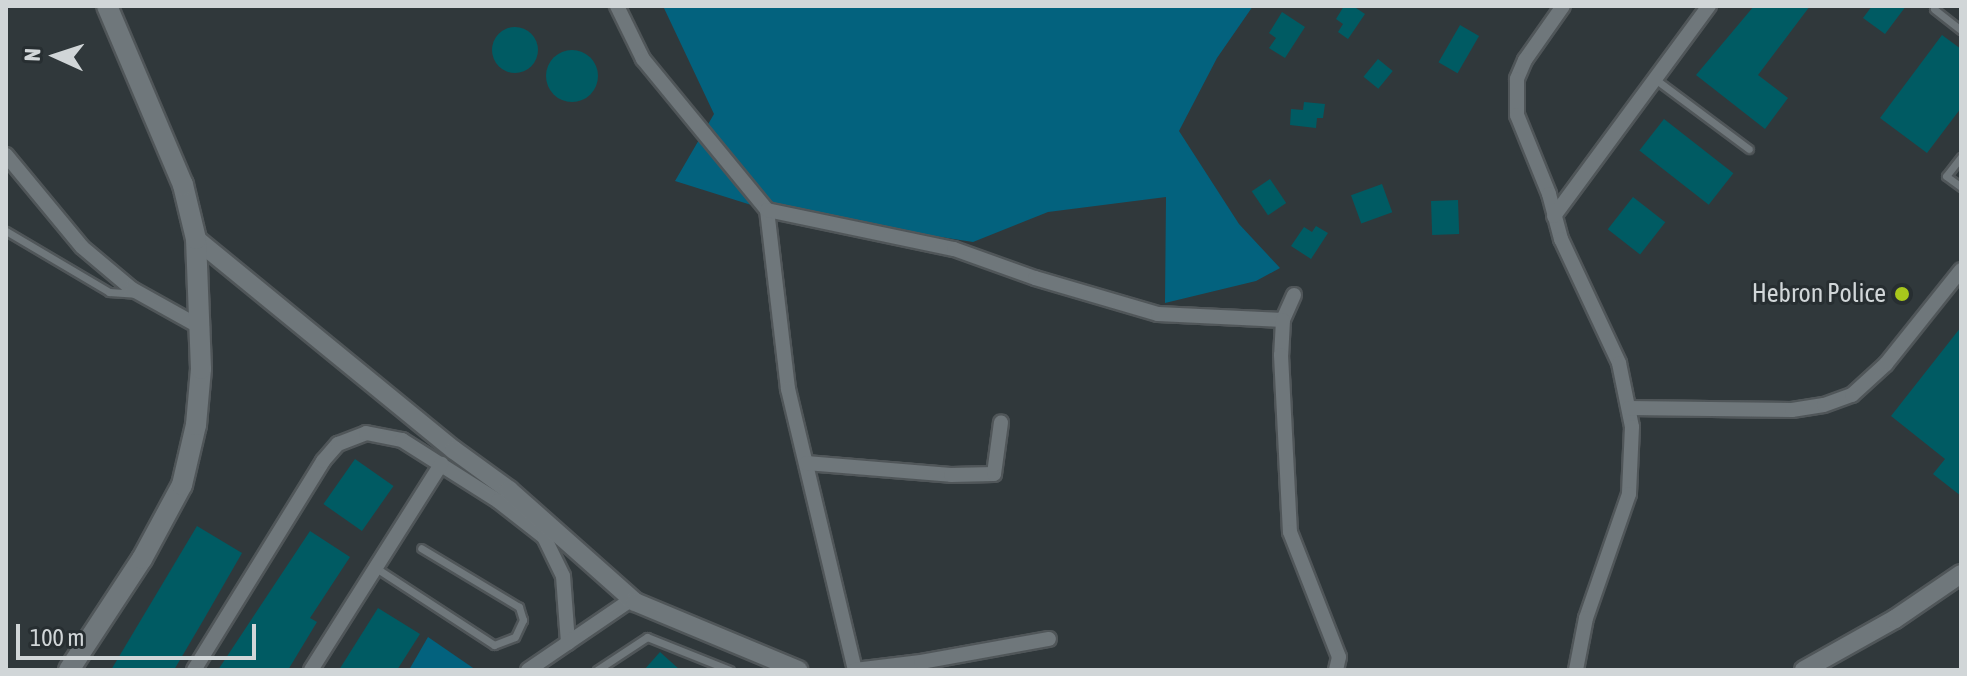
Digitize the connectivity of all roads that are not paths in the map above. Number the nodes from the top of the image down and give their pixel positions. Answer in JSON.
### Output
{"nodes":[{"id":1,"x":107,"y":6,"type":"edge"},
{"id":2,"x":617,"y":6,"type":"edge"},
{"id":3,"x":1563,"y":6,"type":"edge"},
{"id":4,"x":1709,"y":6,"type":"edge"},
{"id":5,"x":1934,"y":9,"type":"dead end"},
{"id":6,"x":1961,"y":30,"type":"edge"},
{"id":7,"x":1655,"y":79,"type":"junction"},
{"id":8,"x":1749,"y":149,"type":"dead end"},
{"id":9,"x":6,"y":155,"type":"edge"},
{"id":10,"x":1961,"y":157,"type":"edge"},
{"id":11,"x":1961,"y":187,"type":"edge"},
{"id":12,"x":767,"y":210,"type":"junction"},
{"id":13,"x":1554,"y":216,"type":"junction"},
{"id":14,"x":6,"y":231,"type":"edge"},
{"id":15,"x":196,"y":239,"type":"junction"},
{"id":16,"x":1961,"y":270,"type":"edge"},
{"id":17,"x":141,"y":294,"type":"junction"},
{"id":18,"x":1294,"y":295,"type":"dead end"},
{"id":19,"x":1283,"y":320,"type":"junction"},
{"id":20,"x":202,"y":328,"type":"junction"},
{"id":21,"x":1629,"y":408,"type":"junction"},
{"id":22,"x":1001,"y":422,"type":"dead end"},
{"id":23,"x":806,"y":463,"type":"junction"},
{"id":24,"x":441,"y":464,"type":"junction"},
{"id":25,"x":421,"y":548,"type":"dead end"},
{"id":26,"x":376,"y":568,"type":"junction"},
{"id":27,"x":1961,"y":574,"type":"edge"},
{"id":28,"x":632,"y":599,"type":"junction"},
{"id":29,"x":1049,"y":639,"type":"dead end"},
{"id":30,"x":568,"y":643,"type":"junction"},
{"id":31,"x":69,"y":670,"type":"edge"},
{"id":32,"x":194,"y":670,"type":"edge"},
{"id":33,"x":311,"y":670,"type":"edge"},
{"id":34,"x":528,"y":670,"type":"edge"},
{"id":35,"x":597,"y":670,"type":"edge"},
{"id":36,"x":730,"y":670,"type":"edge"},
{"id":37,"x":798,"y":670,"type":"edge"},
{"id":38,"x":855,"y":670,"type":"edge"},
{"id":39,"x":1336,"y":670,"type":"edge"},
{"id":40,"x":1576,"y":670,"type":"edge"},
{"id":41,"x":1804,"y":670,"type":"edge"}],
"edges":[{"from":1,"to":15,"type":"main road"},
{"from":2,"to":12,"type":"street"},
{"from":3,"to":13,"type":"street"},
{"from":4,"to":7,"type":"street"},
{"from":5,"to":6,"type":"lane"},
{"from":7,"to":8,"type":"lane"},
{"from":7,"to":13,"type":"street"},
{"from":9,"to":17,"type":"street"},
{"from":10,"to":11,"type":"lane"},
{"from":12,"to":19,"type":"street"},
{"from":12,"to":23,"type":"street"},
{"from":13,"to":21,"type":"street"},
{"from":14,"to":17,"type":"lane"},
{"from":15,"to":20,"type":"main road"},
{"from":15,"to":28,"type":"street"},
{"from":16,"to":21,"type":"street"},
{"from":17,"to":20,"type":"street"},
{"from":18,"to":19,"type":"street"},
{"from":19,"to":39,"type":"street"},
{"from":20,"to":31,"type":"main road"},
{"from":21,"to":40,"type":"street"},
{"from":22,"to":23,"type":"street"},
{"from":23,"to":38,"type":"street"},
{"from":24,"to":26,"type":"street"},
{"from":24,"to":30,"type":"street"},
{"from":24,"to":32,"type":"street"},
{"from":25,"to":26,"type":"lane"},
{"from":26,"to":33,"type":"street"},
{"from":27,"to":41,"type":"street"},
{"from":28,"to":30,"type":"street"},
{"from":28,"to":37,"type":"street"},
{"from":29,"to":38,"type":"street"},
{"from":30,"to":34,"type":"street"},
{"from":35,"to":36,"type":"lane"}]}
